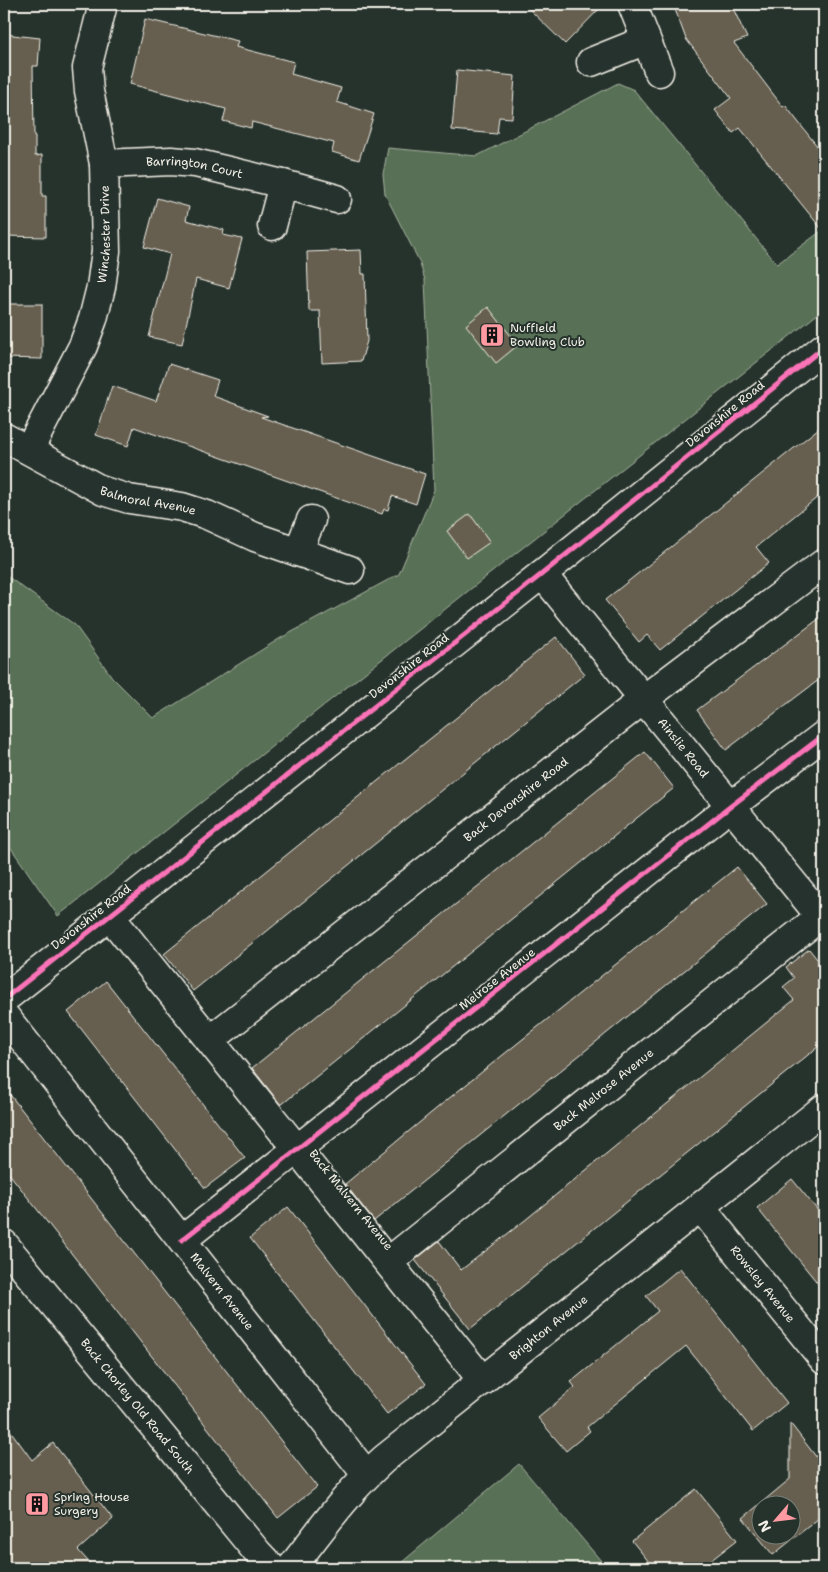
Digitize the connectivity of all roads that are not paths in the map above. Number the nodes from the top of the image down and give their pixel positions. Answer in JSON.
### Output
{"nodes":[{"id":1,"x":103,"y":4,"type":"edge"},
{"id":2,"x":632,"y":4,"type":"edge"},
{"id":3,"x":646,"y":40,"type":"junction"},
{"id":4,"x":591,"y":62,"type":"dead end"},
{"id":5,"x":659,"y":72,"type":"dead end"},
{"id":6,"x":104,"y":164,"type":"junction"},
{"id":7,"x":283,"y":184,"type":"junction"},
{"id":8,"x":337,"y":199,"type":"dead end"},
{"id":9,"x":272,"y":226,"type":"dead end"},
{"id":10,"x":824,"y":347,"type":"edge"},
{"id":11,"x":4,"y":437,"type":"edge"},
{"id":12,"x":29,"y":450,"type":"junction"},
{"id":13,"x":311,"y":520,"type":"dead end"},
{"id":14,"x":298,"y":552,"type":"junction"},
{"id":15,"x":824,"y":563,"type":"edge"},
{"id":16,"x":350,"y":570,"type":"dead end"},
{"id":17,"x":542,"y":574,"type":"junction"},
{"id":18,"x":644,"y":699,"type":"junction"},
{"id":19,"x":824,"y":735,"type":"edge"},
{"id":20,"x":731,"y":806,"type":"junction"},
{"id":21,"x":109,"y":916,"type":"junction"},
{"id":22,"x":822,"y":919,"type":"edge"},
{"id":23,"x":4,"y":999,"type":"edge"},
{"id":24,"x":4,"y":1015,"type":"edge"},
{"id":25,"x":210,"y":1040,"type":"junction"},
{"id":26,"x":824,"y":1108,"type":"edge"},
{"id":27,"x":297,"y":1150,"type":"junction"},
{"id":28,"x":701,"y":1208,"type":"junction"},
{"id":29,"x":182,"y":1240,"type":"junction"},
{"id":30,"x":4,"y":1244,"type":"edge"},
{"id":31,"x":388,"y":1262,"type":"junction"},
{"id":32,"x":824,"y":1360,"type":"edge"},
{"id":33,"x":484,"y":1381,"type":"junction"},
{"id":34,"x":366,"y":1474,"type":"junction"},
{"id":35,"x":272,"y":1568,"type":"edge"},
{"id":36,"x":291,"y":1568,"type":"edge"}],
"edges":[{"from":1,"to":6,"type":"street","name":"Winchester Drive"},
{"from":2,"to":3,"type":"street"},
{"from":3,"to":4,"type":"street"},
{"from":3,"to":5,"type":"street"},
{"from":6,"to":7,"type":"street","name":"Barrington Court"},
{"from":6,"to":12,"type":"street","name":"Winchester Drive"},
{"from":7,"to":8,"type":"street","name":"Barrington Court"},
{"from":7,"to":9,"type":"street"},
{"from":10,"to":17,"type":"street","name":"Devonshire Road"},
{"from":11,"to":12,"type":"street","name":"Balmoral Avenue"},
{"from":12,"to":14,"type":"street","name":"Balmoral Avenue"},
{"from":13,"to":14,"type":"street"},
{"from":14,"to":16,"type":"street","name":"Balmoral Avenue"},
{"from":15,"to":18,"type":"street","name":"Back Devonshire Road"},
{"from":17,"to":18,"type":"street","name":"Ainslie Road"},
{"from":17,"to":21,"type":"street","name":"Devonshire Road"},
{"from":18,"to":20,"type":"street","name":"Ainslie Road"},
{"from":18,"to":25,"type":"street","name":"Back Devonshire Road"},
{"from":19,"to":20,"type":"street","name":"Melrose Avenue"},
{"from":20,"to":22,"type":"street","name":"Ainslie Road"},
{"from":20,"to":27,"type":"street","name":"Melrose Avenue"},
{"from":21,"to":23,"type":"street","name":"Devonshire Road"},
{"from":21,"to":25,"type":"street","name":"Back Malvern Avenue"},
{"from":22,"to":31,"type":"street","name":"Back Melrose Avenue"},
{"from":24,"to":29,"type":"street","name":"Malvern Avenue"},
{"from":25,"to":27,"type":"street","name":"Back Malvern Avenue"},
{"from":26,"to":28,"type":"street","name":"Brighton Avenue"},
{"from":27,"to":29,"type":"street","name":"Melrose Avenue"},
{"from":27,"to":31,"type":"street","name":"Back Malvern Avenue"},
{"from":28,"to":32,"type":"street","name":"Rowsley Avenue"},
{"from":28,"to":33,"type":"street","name":"Brighton Avenue"},
{"from":29,"to":34,"type":"street","name":"Malvern Avenue"},
{"from":30,"to":35,"type":"street","name":"Back Chorley Old Road South"},
{"from":31,"to":33,"type":"street","name":"Back Malvern Avenue"},
{"from":33,"to":34,"type":"street","name":"Brighton Avenue"},
{"from":34,"to":36,"type":"street","name":"Brighton Avenue"}]}
